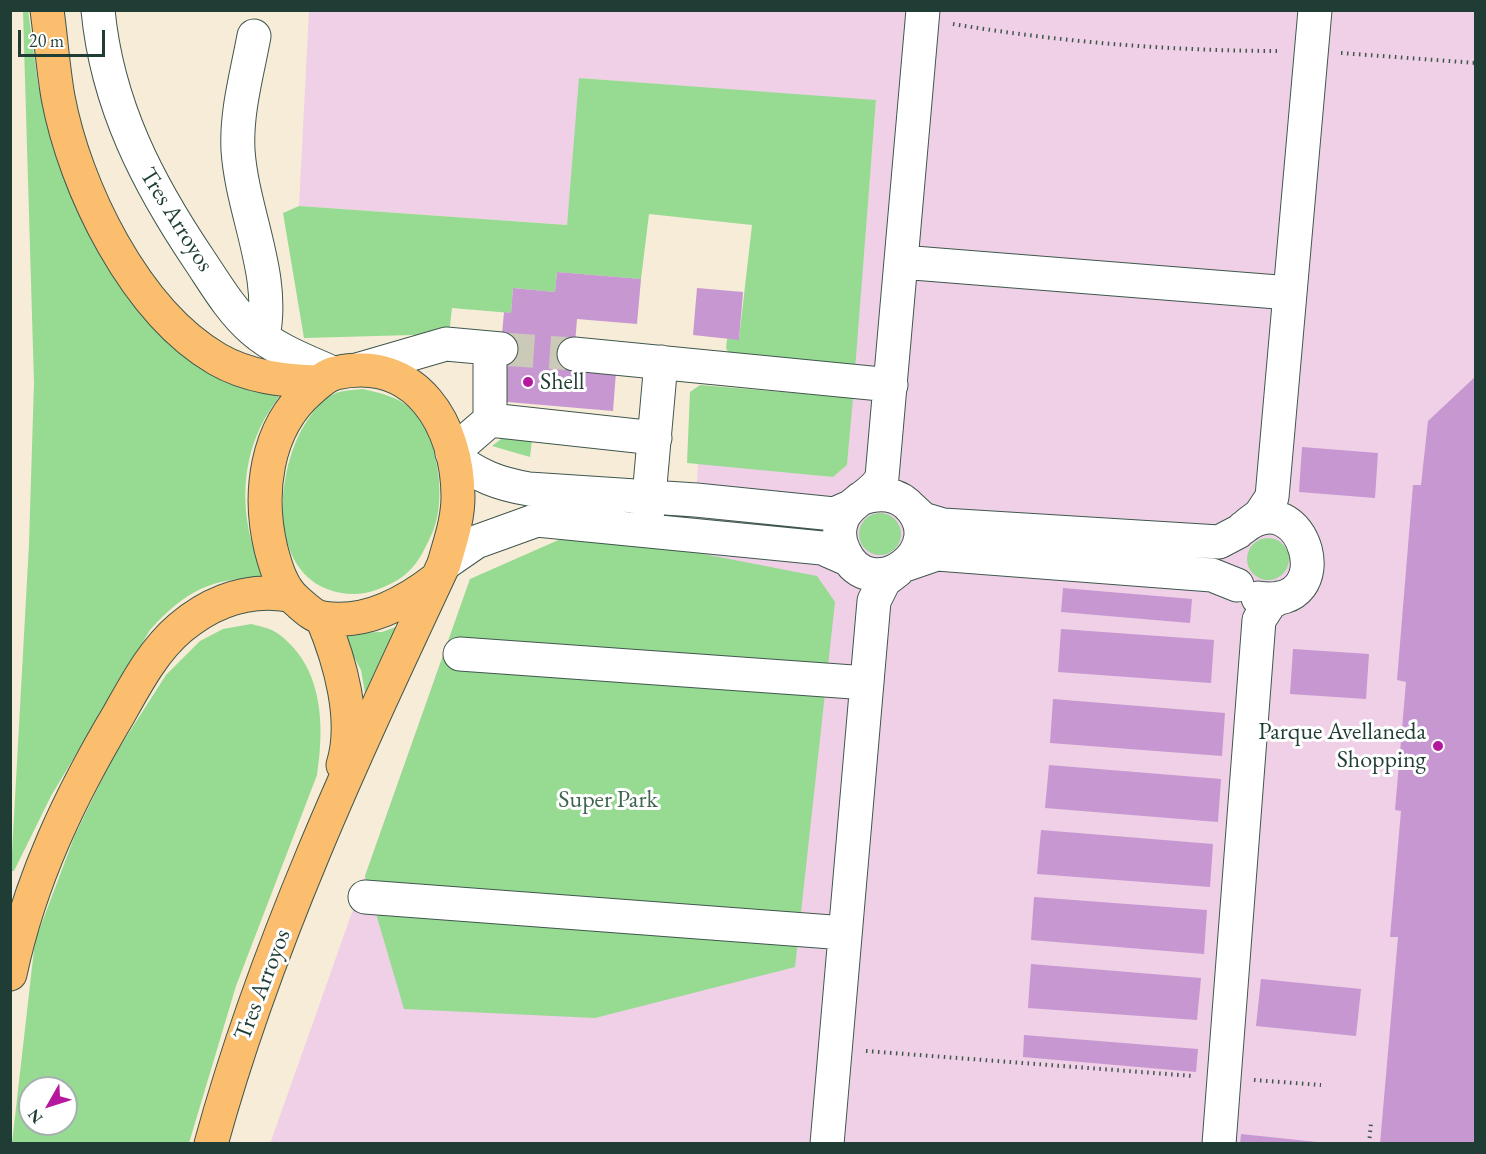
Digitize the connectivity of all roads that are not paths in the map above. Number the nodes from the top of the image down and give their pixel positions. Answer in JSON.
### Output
{"nodes":[{"id":1,"x":47,"y":10,"type":"edge"},
{"id":2,"x":98,"y":10,"type":"edge"},
{"id":3,"x":923,"y":10,"type":"edge"},
{"id":4,"x":1315,"y":10,"type":"edge"},
{"id":5,"x":254,"y":36,"type":"dead end"},
{"id":6,"x":901,"y":262,"type":"junction"},
{"id":7,"x":1290,"y":293,"type":"junction"},
{"id":8,"x":262,"y":336,"type":"junction"},
{"id":9,"x":574,"y":354,"type":"tunnel mouth"},
{"id":10,"x":661,"y":362,"type":"junction"},
{"id":11,"x":337,"y":375,"type":"junction"},
{"id":12,"x":891,"y":385,"type":"junction"},
{"id":13,"x":490,"y":420,"type":"junction"},
{"id":14,"x":655,"y":438,"type":"junction"},
{"id":15,"x":453,"y":455,"type":"junction"},
{"id":16,"x":649,"y":497,"type":"junction"},
{"id":17,"x":880,"y":498,"type":"junction"},
{"id":18,"x":1279,"y":510,"type":"junction"},
{"id":19,"x":1243,"y":528,"type":"junction"},
{"id":20,"x":645,"y":529,"type":"junction"},
{"id":21,"x":850,"y":562,"type":"junction"},
{"id":22,"x":901,"y":568,"type":"junction"},
{"id":23,"x":440,"y":572,"type":"junction"},
{"id":24,"x":289,"y":595,"type":"junction"},
{"id":25,"x":1255,"y":599,"type":"junction"},
{"id":26,"x":874,"y":601,"type":"junction"},
{"id":27,"x":322,"y":618,"type":"junction"},
{"id":28,"x":460,"y":654,"type":"dead end"},
{"id":29,"x":867,"y":683,"type":"junction"},
{"id":30,"x":324,"y":829,"type":"junction"},
{"id":31,"x":365,"y":897,"type":"dead end"},
{"id":32,"x":845,"y":933,"type":"junction"},
{"id":33,"x":10,"y":974,"type":"edge"},
{"id":34,"x":211,"y":1143,"type":"edge"},
{"id":35,"x":827,"y":1143,"type":"edge"},
{"id":36,"x":1219,"y":1143,"type":"edge"}],
"edges":[{"from":1,"to":11,"type":"main road","name":"Tres Arroyos"},
{"from":2,"to":8,"type":"street","name":"Tres Arroyos"},
{"from":3,"to":6,"type":"street"},
{"from":4,"to":7,"type":"street"},
{"from":5,"to":8,"type":"street"},
{"from":6,"to":7,"type":"street"},
{"from":6,"to":12,"type":"street"},
{"from":7,"to":18,"type":"street"},
{"from":8,"to":11,"type":"street","name":"Tres Arroyos"},
{"from":9,"to":10,"type":"street"},
{"from":10,"to":12,"type":"street"},
{"from":10,"to":14,"type":"street"},
{"from":11,"to":13,"type":"street"},
{"from":11,"to":15,"type":"main road","name":"Tres Arroyos"},
{"from":11,"to":24,"type":"main road"},
{"from":12,"to":17,"type":"street"},
{"from":13,"to":14,"type":"street"},
{"from":13,"to":15,"type":"street"},
{"from":14,"to":16,"type":"street"},
{"from":15,"to":16,"type":"street"},
{"from":15,"to":23,"type":"main road","name":"Tres Arroyos"},
{"from":16,"to":17,"type":"street"},
{"from":16,"to":20,"type":"street"},
{"from":17,"to":19,"type":"street"},
{"from":17,"to":21,"type":"street"},
{"from":17,"to":22,"type":"street"},
{"from":18,"to":19,"type":"street"},
{"from":18,"to":25,"type":"street"},
{"from":19,"to":25,"type":"street"},
{"from":20,"to":21,"type":"street"},
{"from":20,"to":23,"type":"street"},
{"from":21,"to":22,"type":"street"},
{"from":21,"to":26,"type":"street"},
{"from":22,"to":25,"type":"street"},
{"from":22,"to":26,"type":"street"},
{"from":23,"to":27,"type":"main road"},
{"from":23,"to":30,"type":"main road","name":"Tres Arroyos"},
{"from":24,"to":27,"type":"main road"},
{"from":24,"to":33,"type":"main road"},
{"from":25,"to":36,"type":"street"},
{"from":26,"to":29,"type":"street"},
{"from":27,"to":30,"type":"main road","name":"Tres Arroyos"},
{"from":28,"to":29,"type":"street"},
{"from":29,"to":32,"type":"street"},
{"from":30,"to":34,"type":"main road","name":"Tres Arroyos"},
{"from":31,"to":32,"type":"street"},
{"from":32,"to":35,"type":"street"}]}
